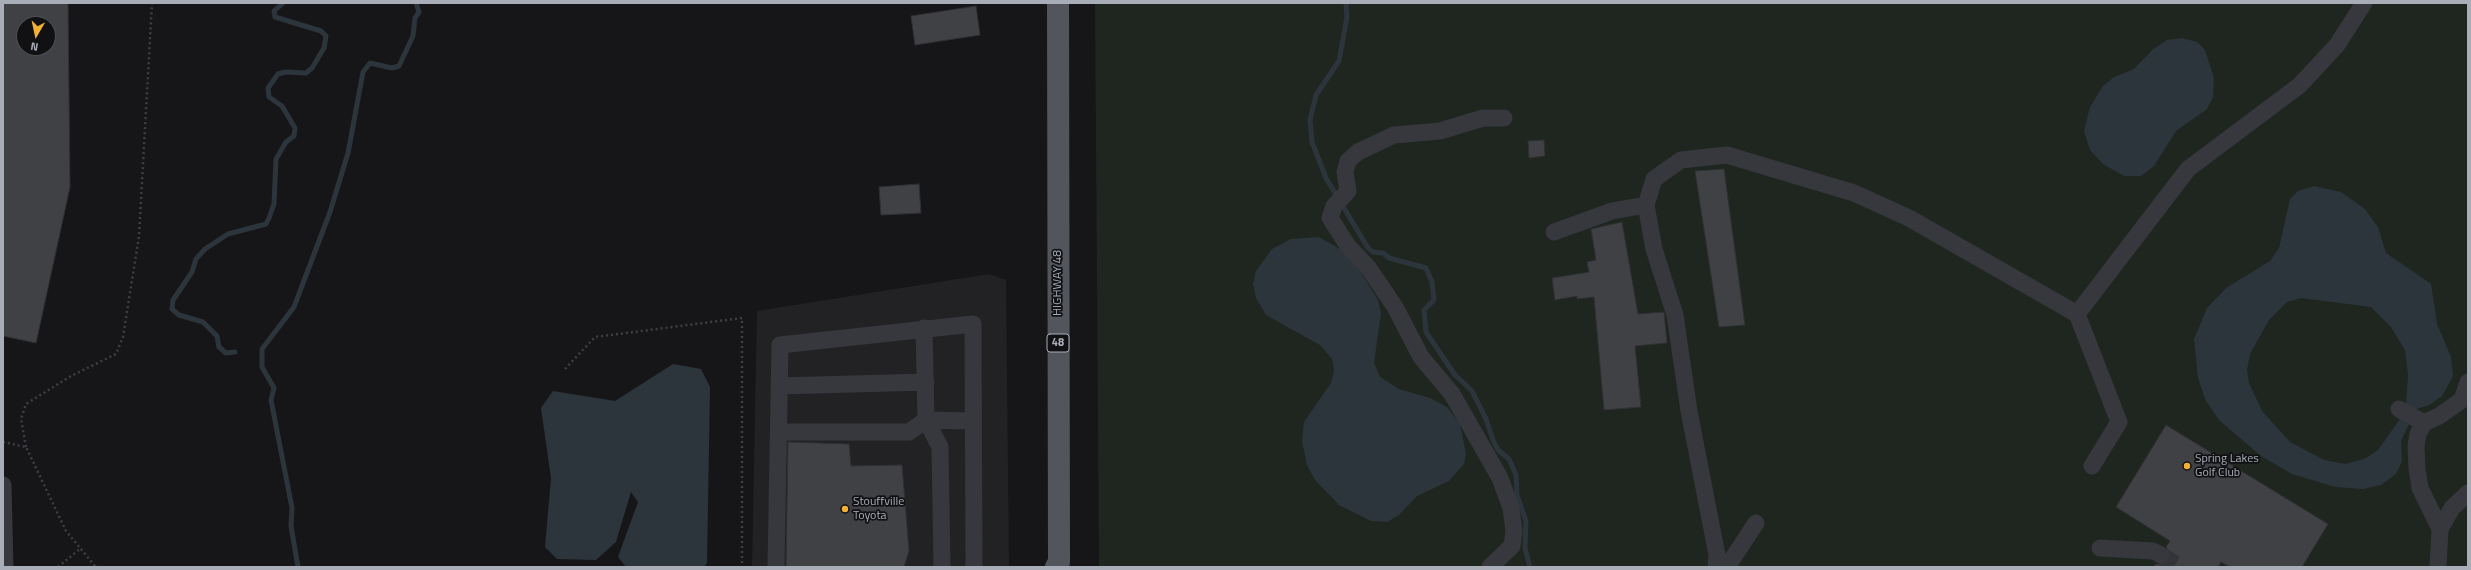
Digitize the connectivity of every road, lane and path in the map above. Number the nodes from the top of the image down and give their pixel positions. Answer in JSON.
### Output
{"nodes":[{"id":1,"x":152,"y":3,"type":"edge"},
{"id":2,"x":1058,"y":3,"type":"edge"},
{"id":3,"x":2364,"y":3,"type":"edge"},
{"id":4,"x":1504,"y":118,"type":"dead end"},
{"id":5,"x":1646,"y":205,"type":"junction"},
{"id":6,"x":1554,"y":232,"type":"dead end"},
{"id":7,"x":2077,"y":314,"type":"junction"},
{"id":8,"x":924,"y":328,"type":"junction"},
{"id":9,"x":565,"y":368,"type":"dead end"},
{"id":10,"x":926,"y":382,"type":"junction"},
{"id":11,"x":2468,"y":382,"type":"edge"},
{"id":12,"x":780,"y":386,"type":"junction"},
{"id":13,"x":2399,"y":409,"type":"dead end"},
{"id":14,"x":926,"y":420,"type":"junction"},
{"id":15,"x":973,"y":421,"type":"junction"},
{"id":16,"x":2424,"y":423,"type":"junction"},
{"id":17,"x":779,"y":432,"type":"junction"},
{"id":18,"x":3,"y":442,"type":"edge"},
{"id":19,"x":26,"y":447,"type":"junction"},
{"id":20,"x":2092,"y":466,"type":"dead end"},
{"id":21,"x":3,"y":485,"type":"edge"},
{"id":22,"x":2468,"y":493,"type":"edge"},
{"id":23,"x":1756,"y":523,"type":"dead end"},
{"id":24,"x":2440,"y":529,"type":"junction"},
{"id":25,"x":81,"y":548,"type":"junction"},
{"id":26,"x":2100,"y":548,"type":"dead end"},
{"id":27,"x":2161,"y":555,"type":"tunnel mouth"},
{"id":28,"x":1059,"y":565,"type":"edge"},
{"id":29,"x":5,"y":567,"type":"edge"},
{"id":30,"x":58,"y":567,"type":"edge"},
{"id":31,"x":99,"y":567,"type":"edge"},
{"id":32,"x":742,"y":567,"type":"edge"},
{"id":33,"x":776,"y":567,"type":"edge"},
{"id":34,"x":942,"y":567,"type":"edge"},
{"id":35,"x":974,"y":567,"type":"edge"},
{"id":36,"x":1490,"y":567,"type":"edge"},
{"id":37,"x":1716,"y":567,"type":"edge"},
{"id":38,"x":1727,"y":567,"type":"edge"},
{"id":39,"x":2438,"y":567,"type":"edge"}],
"edges":[{"from":1,"to":19,"type":"path"},
{"from":2,"to":28,"type":"main road","name":"HIGHWAY 48","number":"48"},
{"from":3,"to":7,"type":"lane"},
{"from":4,"to":36,"type":"lane"},
{"from":5,"to":6,"type":"lane"},
{"from":5,"to":7,"type":"lane"},
{"from":5,"to":37,"type":"lane"},
{"from":7,"to":20,"type":"lane"},
{"from":8,"to":10,"type":"lane"},
{"from":8,"to":12,"type":"lane"},
{"from":8,"to":15,"type":"lane"},
{"from":9,"to":32,"type":"path"},
{"from":10,"to":12,"type":"lane"},
{"from":10,"to":14,"type":"lane"},
{"from":11,"to":16,"type":"lane"},
{"from":12,"to":17,"type":"lane"},
{"from":13,"to":16,"type":"lane"},
{"from":14,"to":15,"type":"lane"},
{"from":14,"to":17,"type":"lane"},
{"from":14,"to":34,"type":"lane"},
{"from":15,"to":35,"type":"lane"},
{"from":16,"to":24,"type":"lane"},
{"from":17,"to":33,"type":"lane"},
{"from":18,"to":19,"type":"path"},
{"from":19,"to":25,"type":"path"},
{"from":21,"to":29,"type":"lane"},
{"from":22,"to":24,"type":"lane"},
{"from":23,"to":38,"type":"lane"},
{"from":24,"to":39,"type":"lane"},
{"from":25,"to":30,"type":"path"},
{"from":25,"to":31,"type":"path"},
{"from":26,"to":27,"type":"lane"}]}
